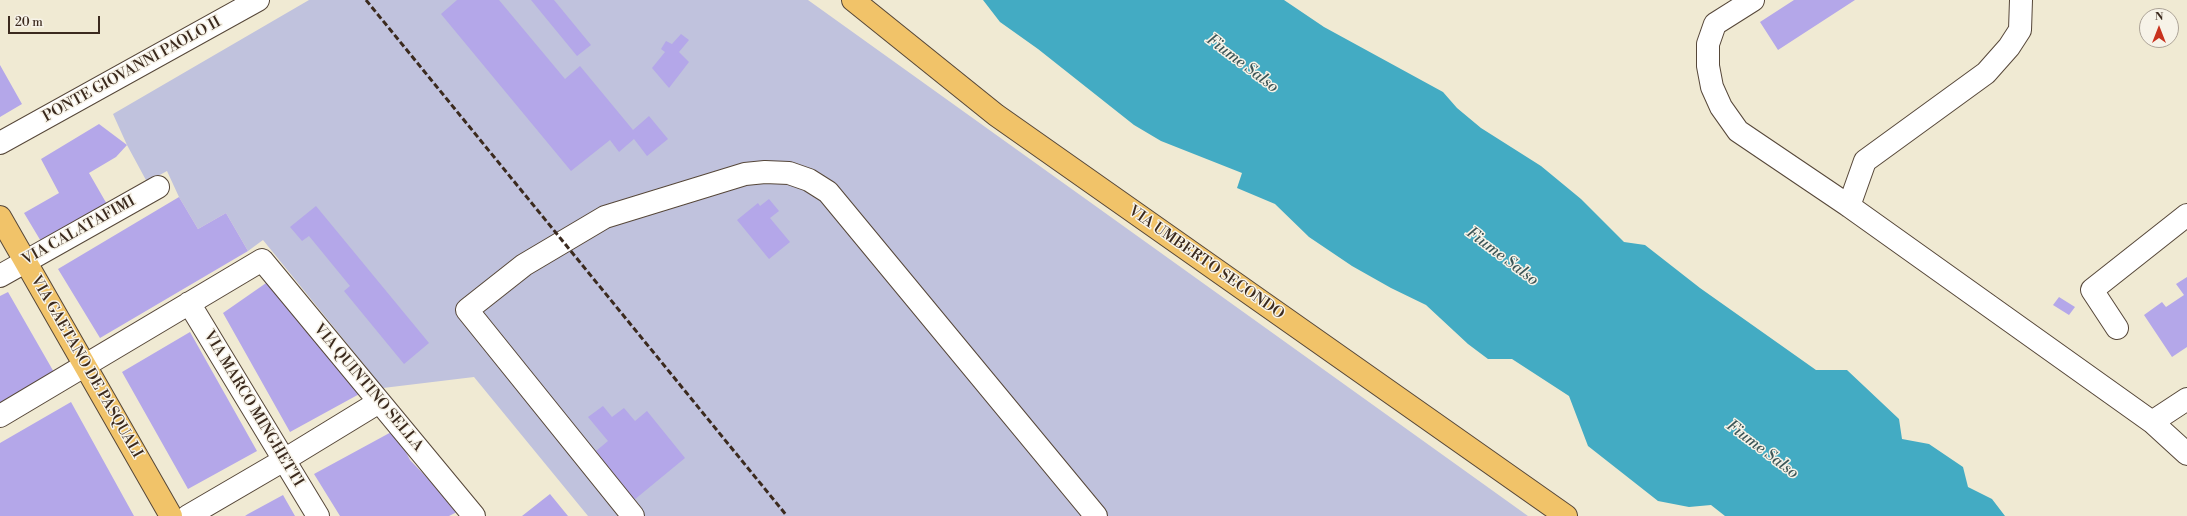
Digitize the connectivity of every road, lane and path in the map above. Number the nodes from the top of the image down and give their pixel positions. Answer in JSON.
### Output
{"nodes":[{"id":1,"x":258,"y":0,"type":"edge"},
{"id":2,"x":853,"y":0,"type":"edge"},
{"id":3,"x":1753,"y":0,"type":"edge"},
{"id":4,"x":2021,"y":0,"type":"edge"},
{"id":5,"x":3,"y":141,"type":"edge"},
{"id":6,"x":158,"y":187,"type":"dead end"},
{"id":7,"x":1849,"y":206,"type":"junction"},
{"id":8,"x":2187,"y":215,"type":"edge"},
{"id":9,"x":0,"y":217,"type":"edge"},
{"id":10,"x":25,"y":262,"type":"junction"},
{"id":11,"x":0,"y":276,"type":"edge"},
{"id":12,"x":189,"y":303,"type":"junction"},
{"id":13,"x":2116,"y":328,"type":"dead end"},
{"id":14,"x":85,"y":366,"type":"junction"},
{"id":15,"x":2187,"y":399,"type":"edge"},
{"id":16,"x":379,"y":402,"type":"junction"},
{"id":17,"x":0,"y":416,"type":"edge"},
{"id":18,"x":2152,"y":422,"type":"junction"},
{"id":19,"x":2187,"y":454,"type":"edge"},
{"id":20,"x":284,"y":460,"type":"junction"},
{"id":21,"x":171,"y":516,"type":"edge"},
{"id":22,"x":188,"y":516,"type":"edge"},
{"id":23,"x":318,"y":516,"type":"edge"},
{"id":24,"x":474,"y":516,"type":"edge"},
{"id":25,"x":633,"y":516,"type":"edge"},
{"id":26,"x":1096,"y":516,"type":"edge"},
{"id":27,"x":1566,"y":516,"type":"edge"}],
"edges":[{"from":1,"to":5,"type":"street","name":"PONTE GIOVANNI PAOLO II"},
{"from":2,"to":27,"type":"main road","name":"VIA UMBERTO SECONDO"},
{"from":3,"to":7,"type":"street"},
{"from":4,"to":7,"type":"street"},
{"from":6,"to":10,"type":"street","name":"VIA CALATAFIMI"},
{"from":7,"to":18,"type":"street"},
{"from":8,"to":13,"type":"street"},
{"from":9,"to":10,"type":"main road","name":"VIA GAETANO DE PASQUALI"},
{"from":10,"to":11,"type":"street","name":"VIA CALATAFIMI"},
{"from":10,"to":14,"type":"main road","name":"VIA GAETANO DE PASQUALI"},
{"from":12,"to":14,"type":"street"},
{"from":12,"to":16,"type":"street","name":"VIA QUINTINO SELLA"},
{"from":12,"to":20,"type":"street","name":"VIA MARCO MINGHETTI"},
{"from":14,"to":17,"type":"street"},
{"from":14,"to":21,"type":"main road","name":"VIA GAETANO DE PASQUALI"},
{"from":15,"to":18,"type":"street"},
{"from":16,"to":20,"type":"street"},
{"from":16,"to":24,"type":"street","name":"VIA QUINTINO SELLA"},
{"from":18,"to":19,"type":"street"},
{"from":20,"to":22,"type":"street"},
{"from":20,"to":23,"type":"street","name":"VIA MARCO MINGHETTI"},
{"from":25,"to":26,"type":"street"}]}
